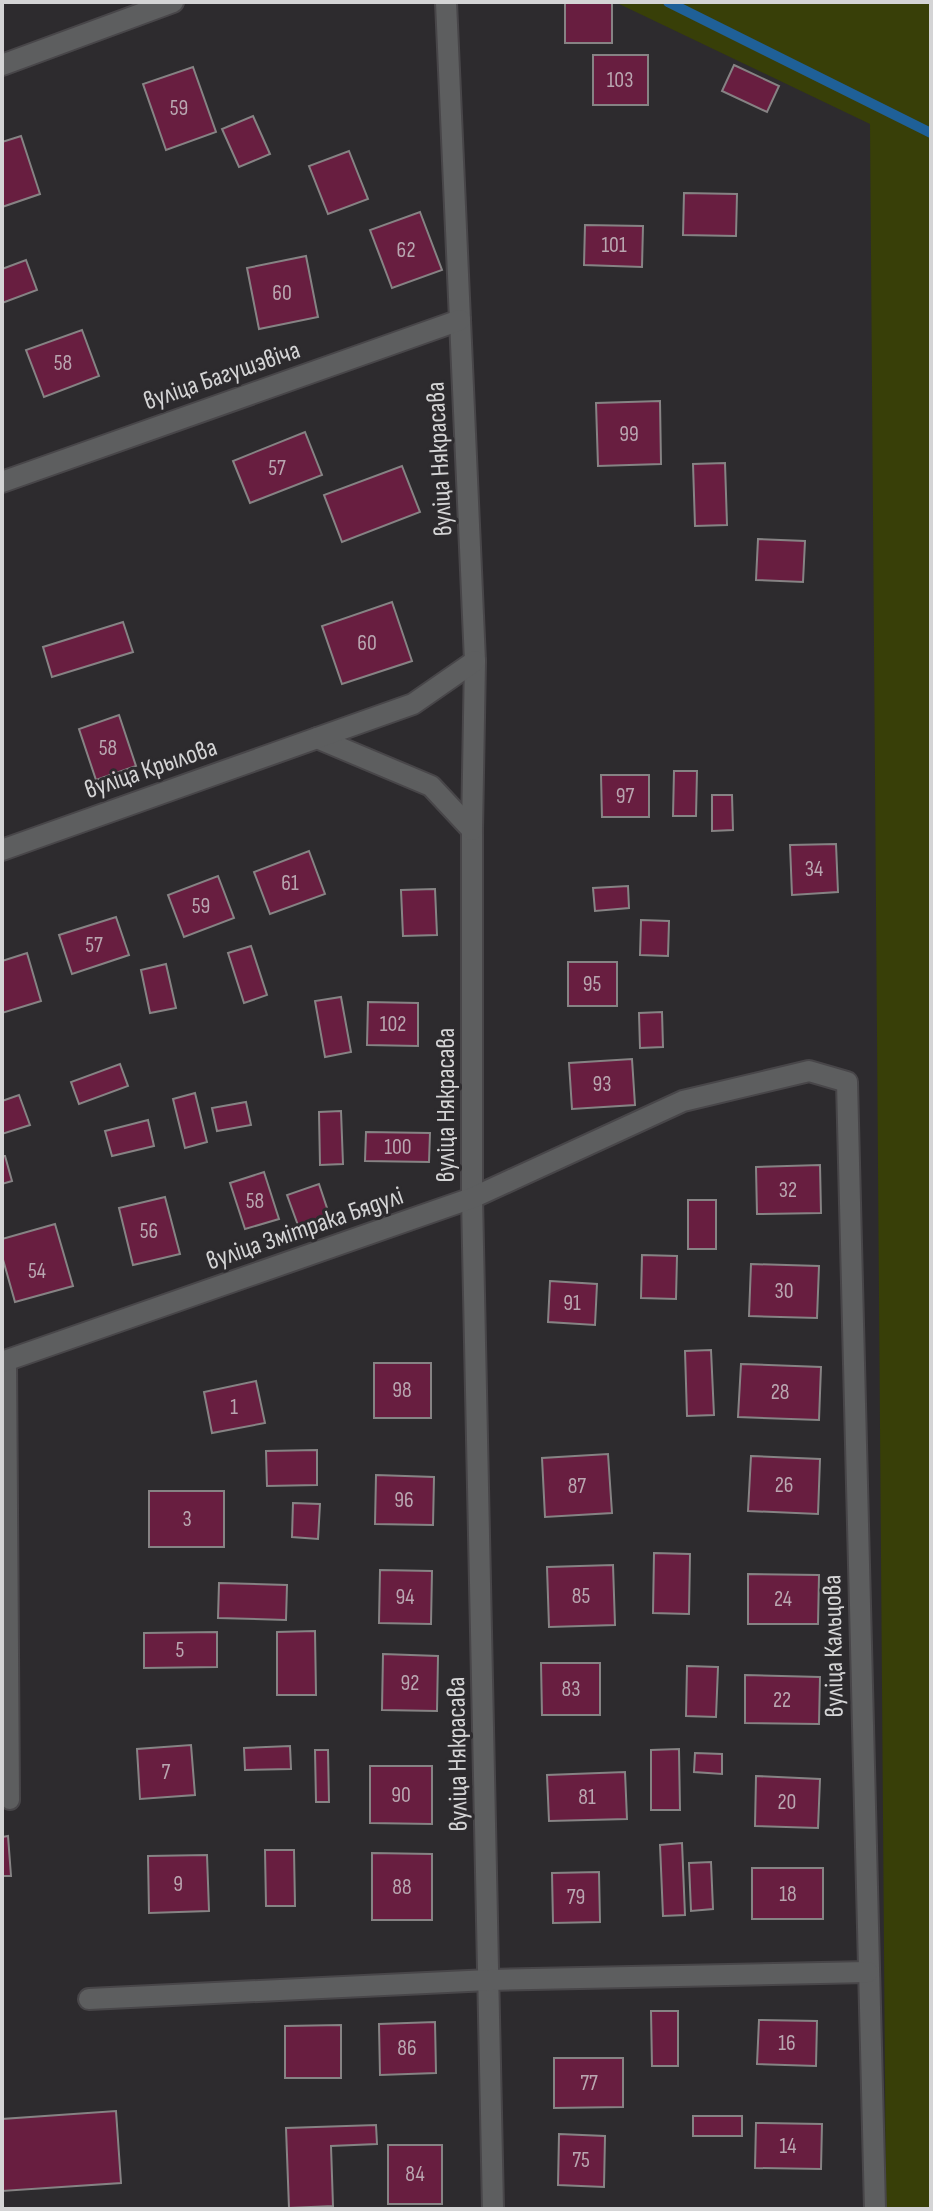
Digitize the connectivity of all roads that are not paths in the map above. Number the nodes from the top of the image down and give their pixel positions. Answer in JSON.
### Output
{"nodes":[{"id":1,"x":173,"y":2,"type":"edge"},
{"id":2,"x":446,"y":2,"type":"edge"},
{"id":3,"x":2,"y":65,"type":"edge"},
{"id":4,"x":460,"y":320,"type":"junction"},
{"id":5,"x":2,"y":482,"type":"edge"},
{"id":6,"x":475,"y":661,"type":"junction"},
{"id":7,"x":317,"y":738,"type":"junction"},
{"id":8,"x":472,"y":830,"type":"junction"},
{"id":9,"x":2,"y":850,"type":"edge"},
{"id":10,"x":847,"y":1082,"type":"joint"},
{"id":11,"x":472,"y":1198,"type":"junction"},
{"id":12,"x":4,"y":1361,"type":"edge"},
{"id":13,"x":10,"y":1800,"type":"dead end"},
{"id":14,"x":868,"y":1972,"type":"junction"},
{"id":15,"x":489,"y":1980,"type":"junction"},
{"id":16,"x":89,"y":1999,"type":"dead end"},
{"id":17,"x":493,"y":2209,"type":"edge"},
{"id":18,"x":875,"y":2209,"type":"edge"}],
"edges":[{"from":1,"to":3,"type":"street"},
{"from":2,"to":4,"type":"street","name":"вуліца Някрасава"},
{"from":4,"to":5,"type":"street","name":"вуліца Багушэвіча"},
{"from":4,"to":6,"type":"street","name":"вуліца Някрасава"},
{"from":6,"to":7,"type":"street","name":"вуліца Крылова"},
{"from":6,"to":8,"type":"street","name":"вуліца Някрасава"},
{"from":7,"to":8,"type":"street"},
{"from":7,"to":9,"type":"street","name":"вуліца Крылова"},
{"from":8,"to":11,"type":"street","name":"вуліца Някрасава"},
{"from":10,"to":11,"type":"street","name":"вуліца Змітрака Бядулі"},
{"from":10,"to":14,"type":"street","name":"вуліца Кальцова"},
{"from":11,"to":12,"type":"street","name":"вуліца Змітрака Бядулі"},
{"from":11,"to":15,"type":"street","name":"вуліца Някрасава"},
{"from":12,"to":13,"type":"lane"},
{"from":14,"to":15,"type":"street"},
{"from":14,"to":18,"type":"street","name":"вуліца Кальцова"},
{"from":15,"to":16,"type":"street"},
{"from":15,"to":17,"type":"street","name":"вуліца Някрасава"}]}
